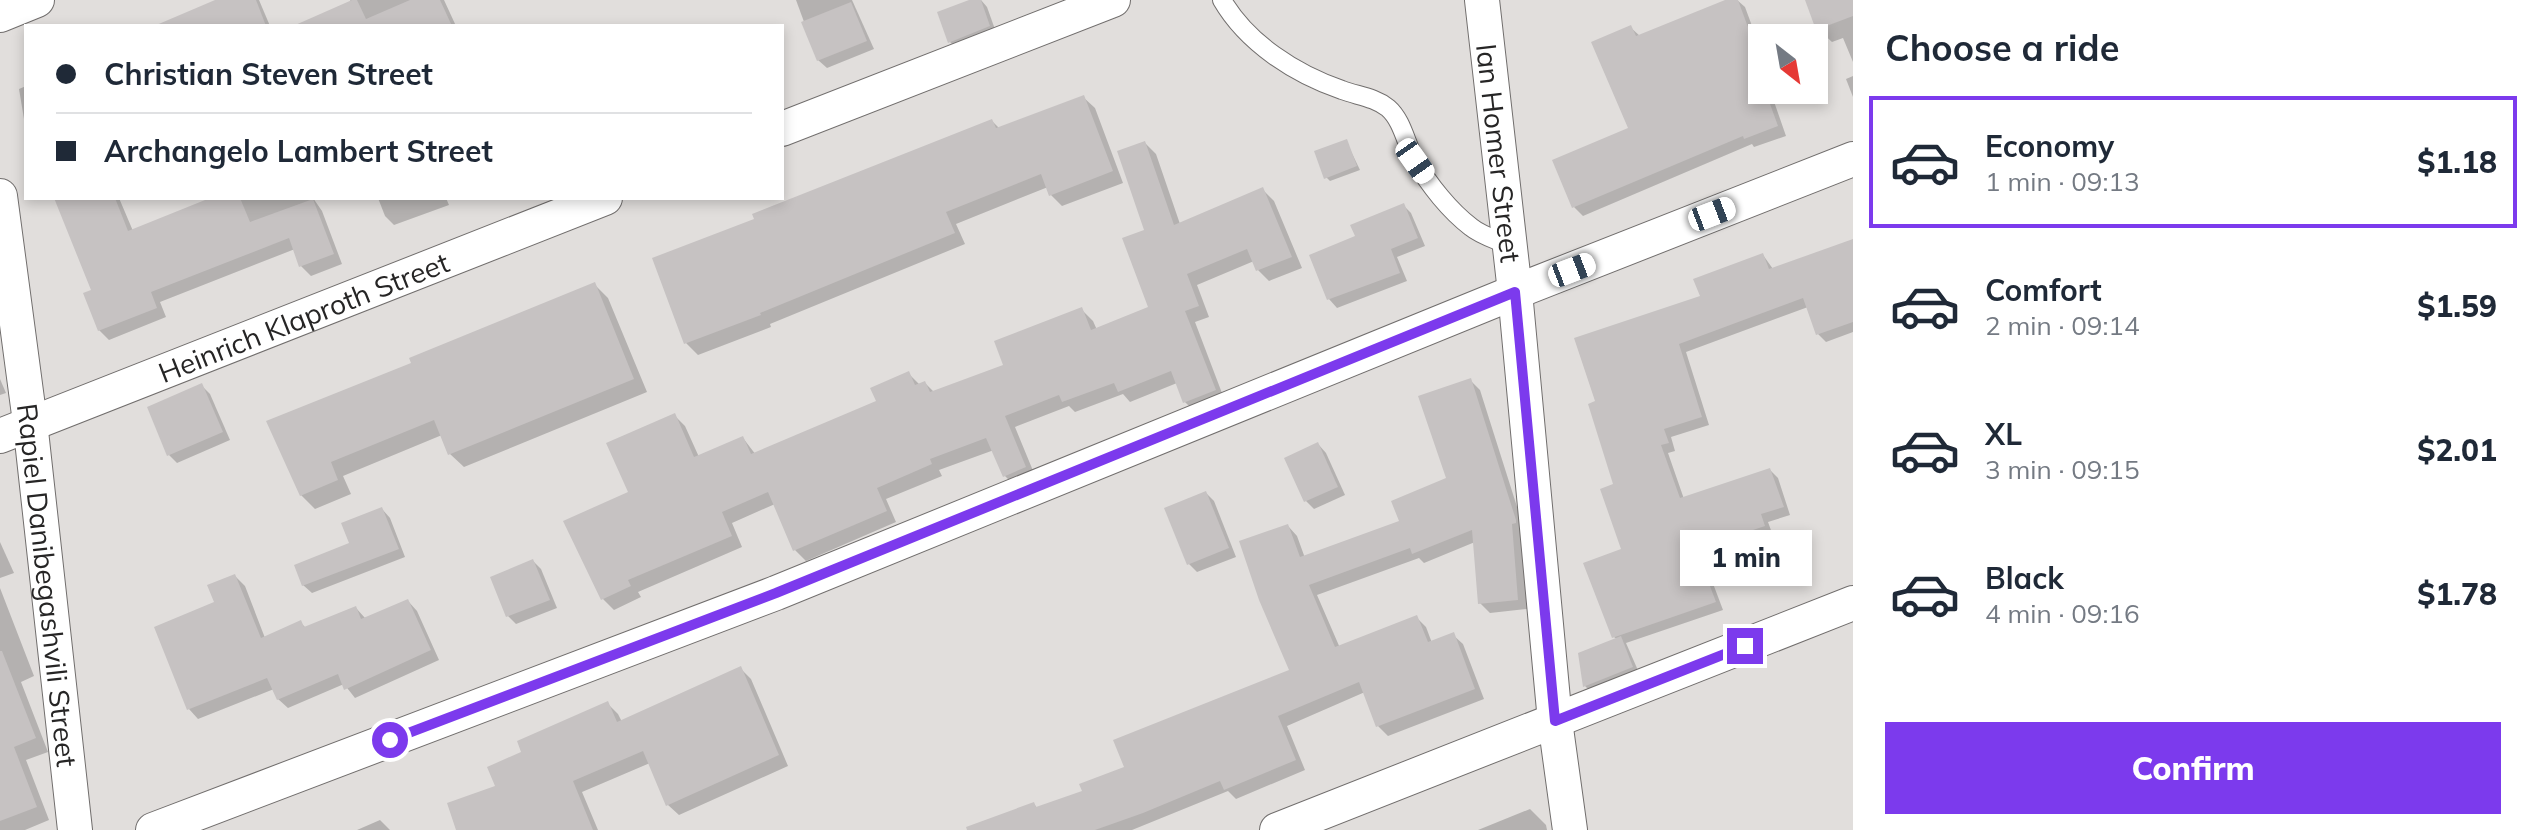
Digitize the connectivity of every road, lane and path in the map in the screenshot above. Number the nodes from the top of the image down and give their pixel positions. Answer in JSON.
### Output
{"nodes":[{"id":1,"x":37,"y":0,"type":"edge"},
{"id":2,"x":1113,"y":0,"type":"edge"},
{"id":3,"x":1222,"y":0,"type":"edge"},
{"id":4,"x":1482,"y":0,"type":"edge"},
{"id":5,"x":0,"y":15,"type":"edge"},
{"id":6,"x":784,"y":128,"type":"edge"},
{"id":7,"x":1853,"y":159,"type":"edge"},
{"id":8,"x":0,"y":196,"type":"edge"},
{"id":9,"x":600,"y":200,"type":"edge"},
{"id":10,"x":1510,"y":246,"type":"junction"},
{"id":11,"x":1515,"y":292,"type":"junction"},
{"id":12,"x":15,"y":429,"type":"edge"},
{"id":13,"x":1853,"y":603,"type":"edge"},
{"id":14,"x":1555,"y":721,"type":"junction"},
{"id":15,"x":75,"y":830,"type":"edge"},
{"id":16,"x":153,"y":830,"type":"edge"},
{"id":17,"x":1277,"y":830,"type":"edge"},
{"id":18,"x":1570,"y":830,"type":"edge"}],
"edges":[{"from":1,"to":5,"type":"street"},
{"from":2,"to":6,"type":"street"},
{"from":3,"to":10,"type":"lane"},
{"from":4,"to":10,"type":"street","name":"Ian Homer Street"},
{"from":7,"to":11,"type":"street"},
{"from":8,"to":12,"type":"street","name":"Rapiel Danibegashvili Street"},
{"from":9,"to":12,"type":"street","name":"Heinrich Klaproth Street"},
{"from":10,"to":11,"type":"street","name":"Ian Homer Street"},
{"from":11,"to":14,"type":"street","name":"Ian Homer Street"},
{"from":11,"to":16,"type":"street"},
{"from":12,"to":15,"type":"street","name":"Rapiel Danibegashvili Street"},
{"from":13,"to":14,"type":"street"},
{"from":14,"to":17,"type":"street"},
{"from":14,"to":18,"type":"street","name":"Ian Homer Street"}]}
